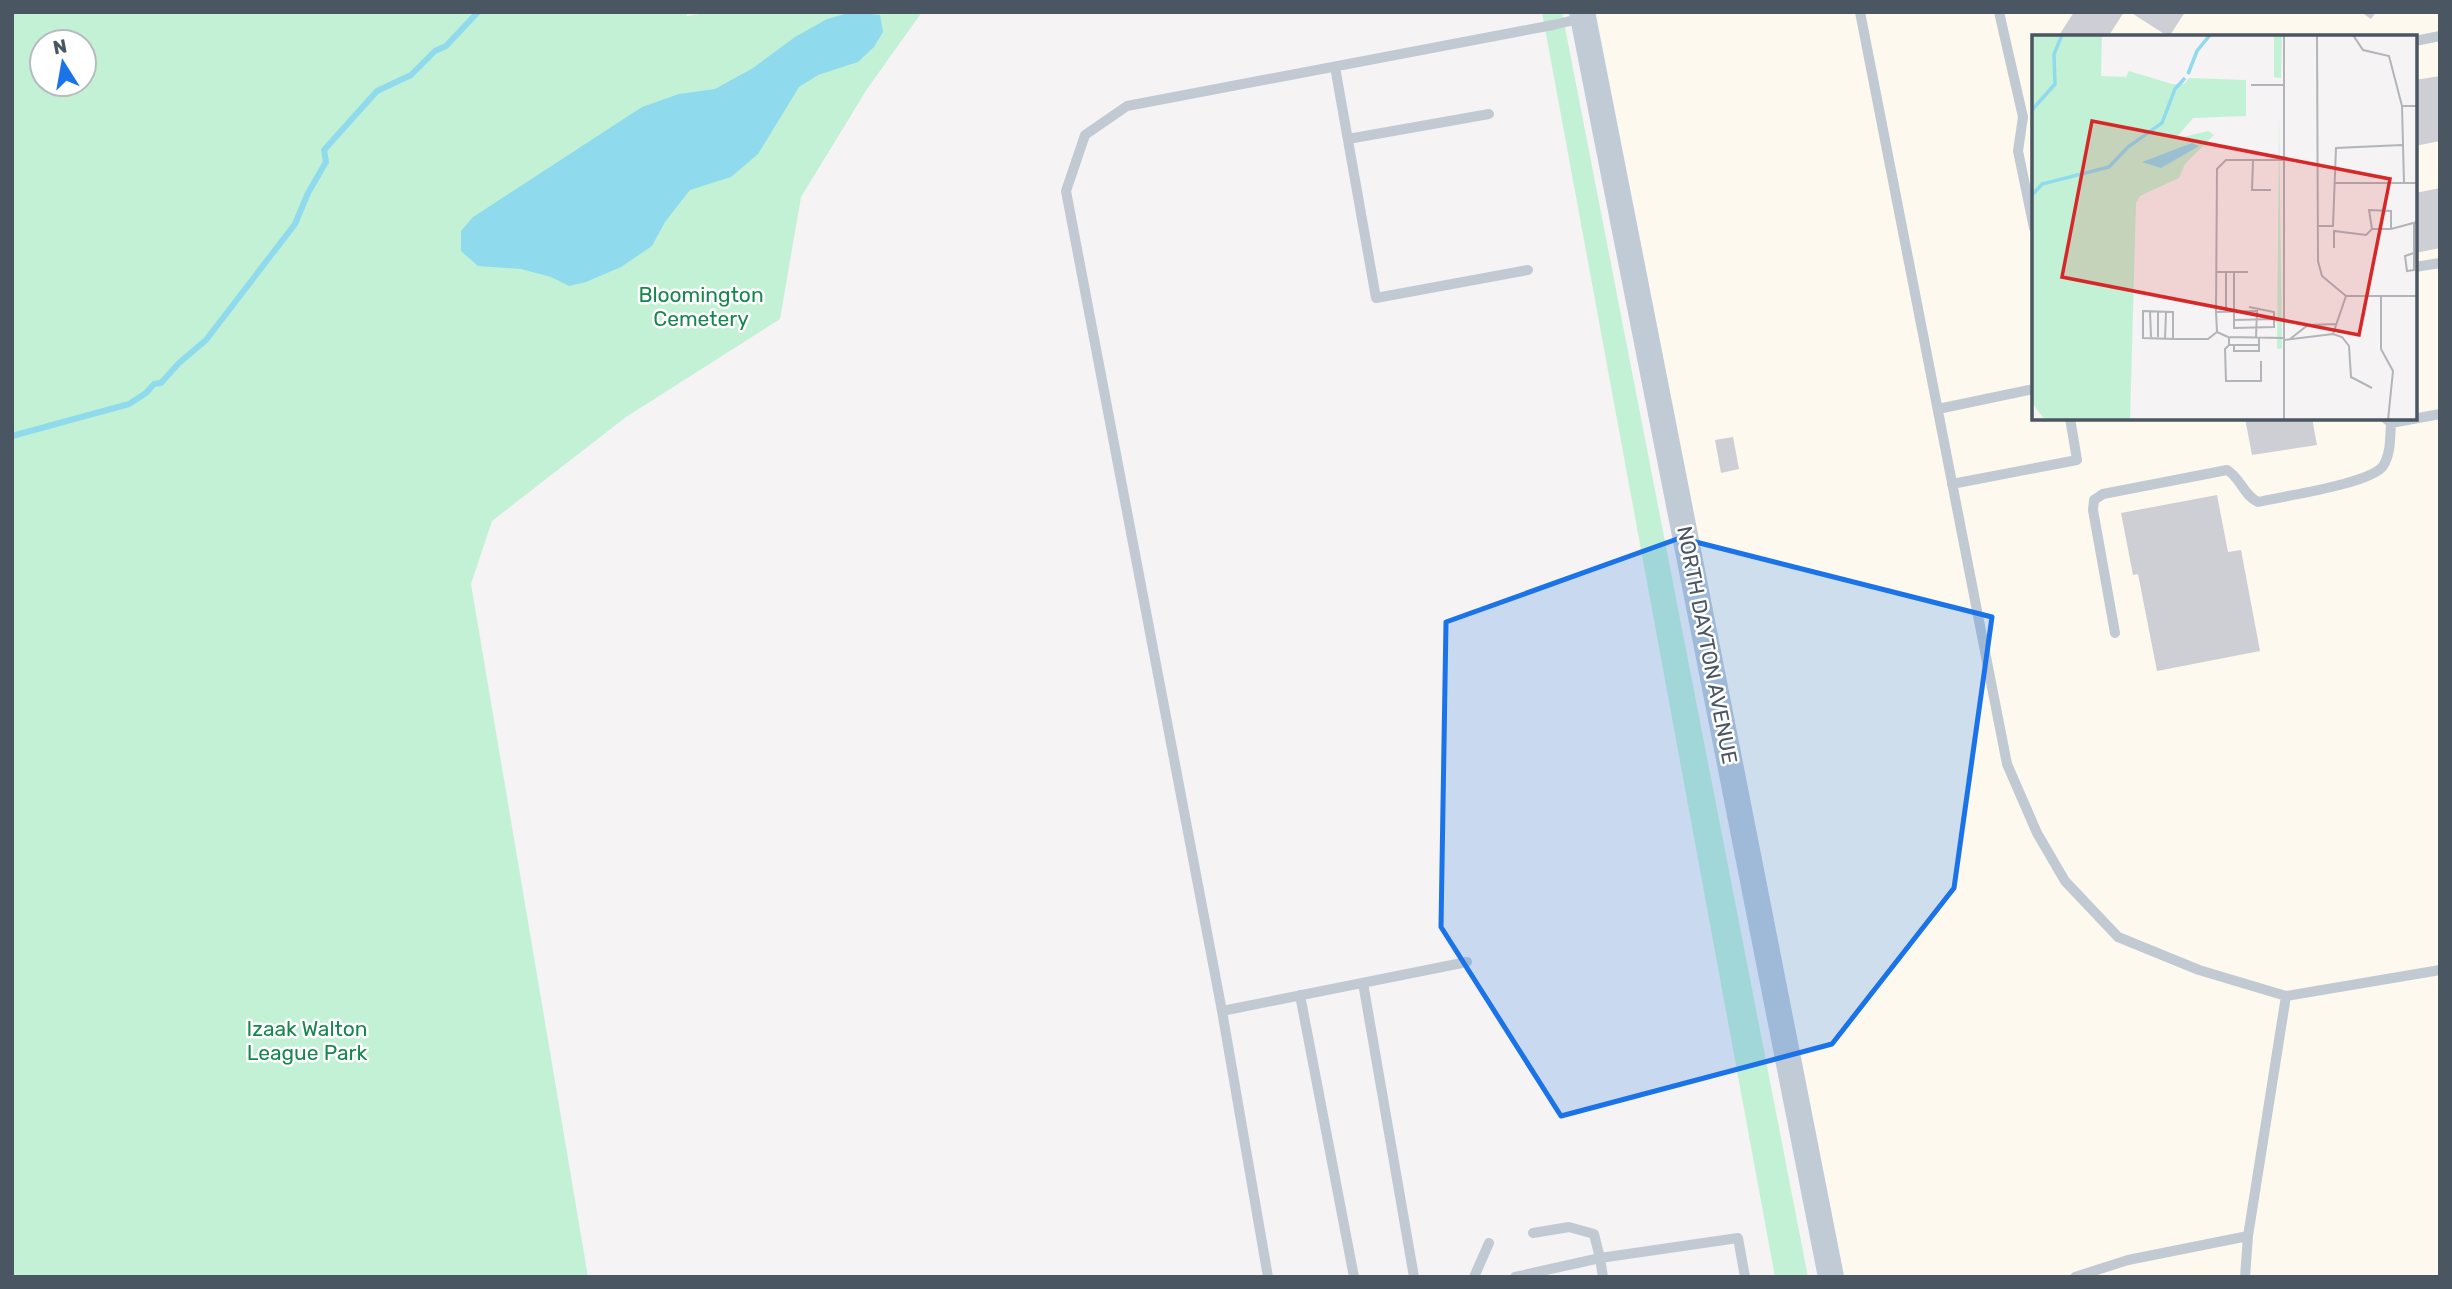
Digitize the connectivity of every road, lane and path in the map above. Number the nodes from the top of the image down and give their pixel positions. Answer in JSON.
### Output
{"nodes":[{"id":1,"x":1860,"y":12,"type":"edge"},
{"id":2,"x":1999,"y":12,"type":"edge"},
{"id":3,"x":1583,"y":15,"type":"edge"},
{"id":4,"x":2440,"y":36,"type":"edge"},
{"id":5,"x":2417,"y":41,"type":"edge"},
{"id":6,"x":1335,"y":67,"type":"junction"},
{"id":7,"x":1489,"y":114,"type":"dead end"},
{"id":8,"x":2028,"y":116,"type":"edge"},
{"id":9,"x":1348,"y":139,"type":"junction"},
{"id":10,"x":2032,"y":218,"type":"edge"},
{"id":11,"x":2440,"y":263,"type":"edge"},
{"id":12,"x":2417,"y":267,"type":"edge"},
{"id":13,"x":1528,"y":270,"type":"dead end"},
{"id":14,"x":2032,"y":389,"type":"edge"},
{"id":15,"x":1938,"y":409,"type":"junction"},
{"id":16,"x":2440,"y":414,"type":"edge"},
{"id":17,"x":2417,"y":417,"type":"edge"},
{"id":18,"x":2070,"y":420,"type":"edge"},
{"id":19,"x":2388,"y":421,"type":"edge"},
{"id":20,"x":1952,"y":484,"type":"junction"},
{"id":21,"x":2115,"y":633,"type":"dead end"},
{"id":22,"x":1467,"y":962,"type":"dead end"},
{"id":23,"x":2440,"y":970,"type":"edge"},
{"id":24,"x":1363,"y":982,"type":"junction"},
{"id":25,"x":1300,"y":995,"type":"junction"},
{"id":26,"x":2286,"y":996,"type":"junction"},
{"id":27,"x":1222,"y":1011,"type":"junction"},
{"id":28,"x":1533,"y":1233,"type":"dead end"},
{"id":29,"x":2248,"y":1236,"type":"junction"},
{"id":30,"x":1489,"y":1243,"type":"dead end"},
{"id":31,"x":1600,"y":1258,"type":"junction"},
{"id":32,"x":1268,"y":1277,"type":"edge"},
{"id":33,"x":1354,"y":1277,"type":"edge"},
{"id":34,"x":1414,"y":1277,"type":"edge"},
{"id":35,"x":1474,"y":1277,"type":"edge"},
{"id":36,"x":1515,"y":1277,"type":"edge"},
{"id":37,"x":1604,"y":1277,"type":"edge"},
{"id":38,"x":1745,"y":1277,"type":"edge"},
{"id":39,"x":1831,"y":1277,"type":"edge"},
{"id":40,"x":2075,"y":1277,"type":"edge"},
{"id":41,"x":2245,"y":1277,"type":"edge"}],
"edges":[{"from":1,"to":15,"type":"lane"},
{"from":2,"to":8,"type":"lane"},
{"from":3,"to":6,"type":"lane"},
{"from":3,"to":39,"type":"main road","name":"NORTH DAYTON AVENUE"},
{"from":4,"to":5,"type":"lane"},
{"from":6,"to":9,"type":"lane"},
{"from":6,"to":27,"type":"lane"},
{"from":7,"to":9,"type":"lane"},
{"from":8,"to":10,"type":"lane"},
{"from":9,"to":13,"type":"lane"},
{"from":11,"to":12,"type":"lane"},
{"from":14,"to":15,"type":"lane"},
{"from":15,"to":20,"type":"lane"},
{"from":16,"to":17,"type":"lane"},
{"from":18,"to":20,"type":"lane"},
{"from":19,"to":21,"type":"lane"},
{"from":20,"to":26,"type":"lane"},
{"from":22,"to":24,"type":"lane"},
{"from":23,"to":26,"type":"lane"},
{"from":24,"to":25,"type":"lane"},
{"from":24,"to":34,"type":"lane"},
{"from":25,"to":27,"type":"lane"},
{"from":25,"to":33,"type":"lane"},
{"from":26,"to":29,"type":"lane"},
{"from":27,"to":32,"type":"lane"},
{"from":28,"to":31,"type":"lane"},
{"from":29,"to":40,"type":"lane"},
{"from":29,"to":41,"type":"lane"},
{"from":30,"to":35,"type":"lane"},
{"from":31,"to":36,"type":"lane"},
{"from":31,"to":37,"type":"lane"},
{"from":31,"to":38,"type":"lane"}]}
